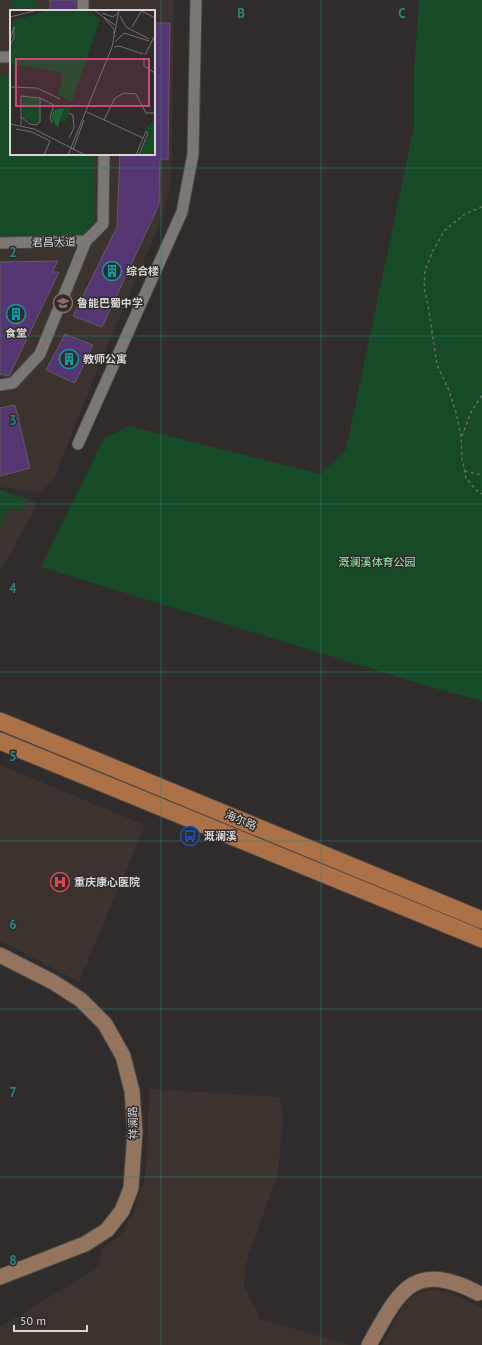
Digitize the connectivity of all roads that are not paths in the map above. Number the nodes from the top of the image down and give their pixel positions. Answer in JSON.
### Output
{"nodes":[{"id":1,"x":196,"y":0,"type":"edge"},
{"id":2,"x":104,"y":155,"type":"edge"},
{"id":3,"x":86,"y":241,"type":"junction"},
{"id":4,"x":0,"y":242,"type":"edge"},
{"id":5,"x":0,"y":385,"type":"edge"},
{"id":6,"x":78,"y":444,"type":"dead end"},
{"id":7,"x":0,"y":721,"type":"edge"},
{"id":8,"x":0,"y":742,"type":"edge"},
{"id":9,"x":482,"y":920,"type":"edge"},
{"id":10,"x":482,"y":939,"type":"edge"},
{"id":11,"x":0,"y":955,"type":"edge"},
{"id":12,"x":0,"y":1277,"type":"edge"},
{"id":13,"x":481,"y":1293,"type":"edge"},
{"id":14,"x":370,"y":1345,"type":"edge"}],
"edges":[{"from":1,"to":6,"type":"street"},
{"from":2,"to":3,"type":"street","name":"君昌大道"},
{"from":3,"to":4,"type":"street","name":"君昌大道"},
{"from":3,"to":5,"type":"street"},
{"from":7,"to":9,"type":"main road","name":"海尔路"},
{"from":8,"to":10,"type":"main road","name":"海尔路"},
{"from":11,"to":12,"type":"street","name":"祥澜路"},
{"from":13,"to":14,"type":"street"}]}
